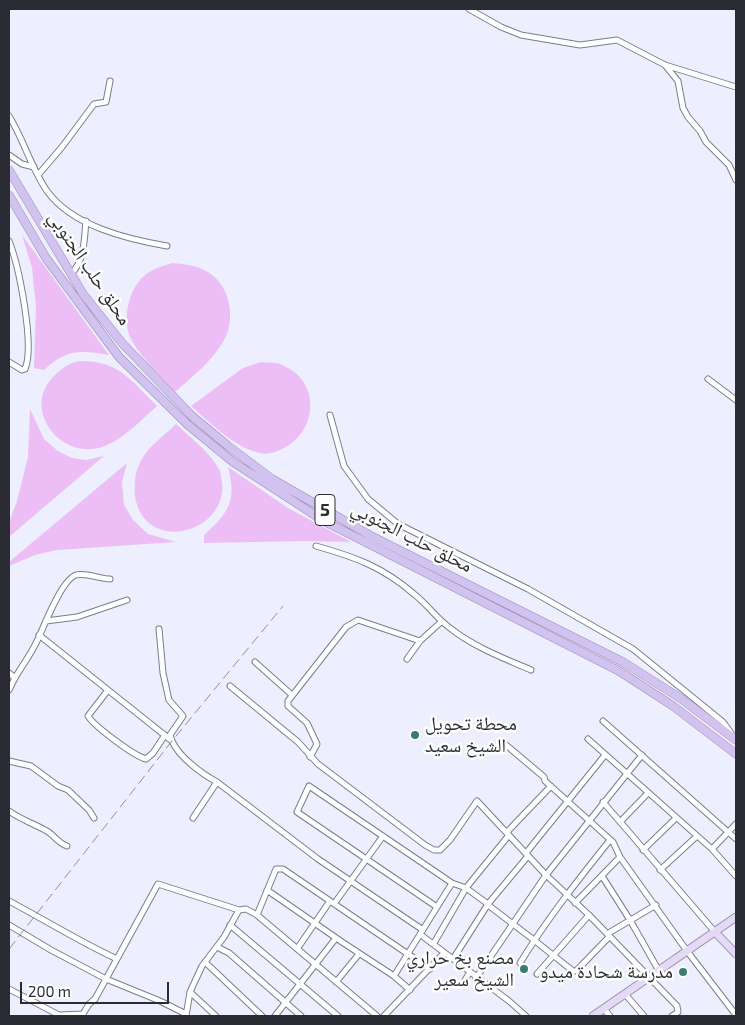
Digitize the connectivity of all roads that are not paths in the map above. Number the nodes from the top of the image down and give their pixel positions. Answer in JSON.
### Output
{"nodes":[{"id":1,"x":470,"y":9,"type":"edge"},
{"id":2,"x":665,"y":65,"type":"junction"},
{"id":3,"x":110,"y":81,"type":"dead end"},
{"id":4,"x":736,"y":86,"type":"edge"},
{"id":5,"x":9,"y":116,"type":"edge"},
{"id":6,"x":9,"y":156,"type":"edge"},
{"id":7,"x":34,"y":167,"type":"junction"},
{"id":8,"x":9,"y":170,"type":"edge"},
{"id":9,"x":38,"y":175,"type":"junction"},
{"id":10,"x":736,"y":180,"type":"edge"},
{"id":11,"x":9,"y":195,"type":"edge"},
{"id":12,"x":86,"y":221,"type":"junction"},
{"id":13,"x":9,"y":241,"type":"edge"},
{"id":14,"x":167,"y":246,"type":"dead end"},
{"id":15,"x":71,"y":274,"type":"junction"},
{"id":16,"x":9,"y":362,"type":"edge"},
{"id":17,"x":708,"y":379,"type":"dead end"},
{"id":18,"x":736,"y":400,"type":"edge"},
{"id":19,"x":330,"y":415,"type":"dead end"},
{"id":20,"x":316,"y":546,"type":"dead end"},
{"id":21,"x":110,"y":579,"type":"dead end"},
{"id":22,"x":127,"y":600,"type":"dead end"},
{"id":23,"x":46,"y":621,"type":"junction"},
{"id":24,"x":441,"y":622,"type":"junction"},
{"id":25,"x":159,"y":629,"type":"dead end"},
{"id":26,"x":40,"y":635,"type":"junction"},
{"id":27,"x":420,"y":641,"type":"junction"},
{"id":28,"x":407,"y":659,"type":"dead end"},
{"id":29,"x":255,"y":662,"type":"dead end"},
{"id":30,"x":531,"y":670,"type":"dead end"},
{"id":31,"x":9,"y":673,"type":"edge"},
{"id":32,"x":15,"y":678,"type":"junction"},
{"id":33,"x":230,"y":686,"type":"dead end"},
{"id":34,"x":9,"y":690,"type":"edge"},
{"id":35,"x":108,"y":690,"type":"junction"},
{"id":36,"x":292,"y":695,"type":"junction"},
{"id":37,"x":603,"y":721,"type":"dead end"},
{"id":38,"x":165,"y":735,"type":"junction"},
{"id":39,"x":588,"y":739,"type":"dead end"},
{"id":40,"x":736,"y":740,"type":"edge"},
{"id":41,"x":172,"y":741,"type":"junction"},
{"id":42,"x":506,"y":745,"type":"dead end"},
{"id":43,"x":736,"y":754,"type":"edge"},
{"id":44,"x":606,"y":755,"type":"junction"},
{"id":45,"x":642,"y":755,"type":"junction"},
{"id":46,"x":310,"y":757,"type":"junction"},
{"id":47,"x":9,"y":761,"type":"edge"},
{"id":48,"x":626,"y":773,"type":"junction"},
{"id":49,"x":217,"y":782,"type":"junction"},
{"id":50,"x":551,"y":786,"type":"junction"},
{"id":51,"x":648,"y":793,"type":"junction"},
{"id":52,"x":568,"y":802,"type":"junction"},
{"id":53,"x":603,"y":802,"type":"junction"},
{"id":54,"x":9,"y":811,"type":"edge"},
{"id":55,"x":94,"y":818,"type":"dead end"},
{"id":56,"x":193,"y":818,"type":"dead end"},
{"id":57,"x":676,"y":818,"type":"junction"},
{"id":58,"x":588,"y":821,"type":"junction"},
{"id":59,"x":620,"y":822,"type":"junction"},
{"id":60,"x":736,"y":824,"type":"edge"},
{"id":61,"x":728,"y":832,"type":"junction"},
{"id":62,"x":508,"y":833,"type":"junction"},
{"id":63,"x":383,"y":836,"type":"junction"},
{"id":64,"x":697,"y":836,"type":"junction"},
{"id":65,"x":736,"y":839,"type":"edge"},
{"id":66,"x":610,"y":840,"type":"junction"},
{"id":67,"x":67,"y":846,"type":"dead end"},
{"id":68,"x":712,"y":849,"type":"junction"},
{"id":69,"x":643,"y":850,"type":"junction"},
{"id":70,"x":527,"y":854,"type":"junction"},
{"id":71,"x":620,"y":857,"type":"junction"},
{"id":72,"x":367,"y":859,"type":"junction"},
{"id":73,"x":660,"y":870,"type":"junction"},
{"id":74,"x":546,"y":874,"type":"junction"},
{"id":75,"x":602,"y":876,"type":"junction"},
{"id":76,"x":736,"y":876,"type":"edge"},
{"id":77,"x":350,"y":882,"type":"junction"},
{"id":78,"x":452,"y":883,"type":"junction"},
{"id":79,"x":466,"y":888,"type":"junction"},
{"id":80,"x":267,"y":890,"type":"junction"},
{"id":81,"x":566,"y":894,"type":"junction"},
{"id":82,"x":9,"y":901,"type":"edge"},
{"id":83,"x":332,"y":903,"type":"junction"},
{"id":84,"x":575,"y":903,"type":"junction"},
{"id":85,"x":488,"y":904,"type":"junction"},
{"id":86,"x":656,"y":905,"type":"junction"},
{"id":87,"x":437,"y":907,"type":"junction"},
{"id":88,"x":239,"y":910,"type":"junction"},
{"id":89,"x":257,"y":915,"type":"junction"},
{"id":90,"x":589,"y":915,"type":"junction"},
{"id":91,"x":736,"y":917,"type":"edge"},
{"id":92,"x":630,"y":920,"type":"junction"},
{"id":93,"x":512,"y":923,"type":"junction"},
{"id":94,"x":314,"y":924,"type":"junction"},
{"id":95,"x":9,"y":925,"type":"edge"},
{"id":96,"x":230,"y":925,"type":"junction"},
{"id":97,"x":422,"y":932,"type":"junction"},
{"id":98,"x":715,"y":932,"type":"junction"},
{"id":99,"x":608,"y":935,"type":"junction"},
{"id":100,"x":336,"y":938,"type":"junction"},
{"id":101,"x":534,"y":940,"type":"junction"},
{"id":102,"x":434,"y":943,"type":"junction"},
{"id":103,"x":217,"y":947,"type":"junction"},
{"id":104,"x":297,"y":949,"type":"junction"},
{"id":105,"x":687,"y":951,"type":"junction"},
{"id":106,"x":359,"y":954,"type":"junction"},
{"id":107,"x":444,"y":954,"type":"junction"},
{"id":108,"x":736,"y":954,"type":"edge"},
{"id":109,"x":408,"y":955,"type":"junction"},
{"id":110,"x":554,"y":955,"type":"junction"},
{"id":111,"x":117,"y":959,"type":"junction"},
{"id":112,"x":453,"y":959,"type":"junction"},
{"id":113,"x":205,"y":962,"type":"junction"},
{"id":114,"x":520,"y":963,"type":"dead end"},
{"id":115,"x":316,"y":965,"type":"junction"},
{"id":116,"x":430,"y":970,"type":"junction"},
{"id":117,"x":659,"y":971,"type":"junction"},
{"id":118,"x":470,"y":972,"type":"junction"},
{"id":119,"x":537,"y":974,"type":"dead end"},
{"id":120,"x":394,"y":976,"type":"junction"},
{"id":121,"x":476,"y":978,"type":"junction"},
{"id":122,"x":649,"y":978,"type":"junction"},
{"id":123,"x":106,"y":979,"type":"junction"},
{"id":124,"x":465,"y":980,"type":"dead end"},
{"id":125,"x":336,"y":982,"type":"junction"},
{"id":126,"x":301,"y":985,"type":"junction"},
{"id":127,"x":9,"y":989,"type":"edge"},
{"id":128,"x":410,"y":990,"type":"junction"},
{"id":129,"x":190,"y":992,"type":"junction"},
{"id":130,"x":625,"y":994,"type":"junction"},
{"id":131,"x":286,"y":1004,"type":"junction"},
{"id":132,"x":604,"y":1009,"type":"junction"},
{"id":133,"x":82,"y":1015,"type":"edge"},
{"id":134,"x":186,"y":1015,"type":"edge"},
{"id":135,"x":736,"y":1015,"type":"edge"},
{"id":136,"x":216,"y":1016,"type":"edge"},
{"id":137,"x":262,"y":1016,"type":"edge"},
{"id":138,"x":275,"y":1016,"type":"edge"},
{"id":139,"x":301,"y":1016,"type":"edge"},
{"id":140,"x":338,"y":1016,"type":"edge"},
{"id":141,"x":377,"y":1016,"type":"edge"},
{"id":142,"x":384,"y":1016,"type":"edge"},
{"id":143,"x":526,"y":1016,"type":"edge"},
{"id":144,"x":593,"y":1016,"type":"edge"},
{"id":145,"x":610,"y":1016,"type":"edge"},
{"id":146,"x":644,"y":1016,"type":"edge"},
{"id":147,"x":672,"y":1016,"type":"edge"}],
"edges":[{"from":1,"to":2,"type":"street"},
{"from":2,"to":4,"type":"street"},
{"from":2,"to":10,"type":"street"},
{"from":3,"to":9,"type":"street"},
{"from":5,"to":7,"type":"street"},
{"from":6,"to":7,"type":"street"},
{"from":7,"to":9,"type":"street"},
{"from":8,"to":15,"type":"highway","name":"محلق حلب الجنوبي","number":"5"},
{"from":9,"to":12,"type":"street"},
{"from":11,"to":43,"type":"highway","name":"محلق حلب الجنوبي","number":"5"},
{"from":12,"to":14,"type":"street"},
{"from":12,"to":15,"type":"street"},
{"from":13,"to":16,"type":"street"},
{"from":15,"to":40,"type":"highway","name":"محلق حلب الجنوبي","number":"5"},
{"from":17,"to":18,"type":"street"},
{"from":19,"to":40,"type":"street"},
{"from":20,"to":24,"type":"street"},
{"from":21,"to":23,"type":"street"},
{"from":22,"to":23,"type":"street"},
{"from":23,"to":26,"type":"street"},
{"from":24,"to":27,"type":"street"},
{"from":24,"to":30,"type":"street"},
{"from":25,"to":41,"type":"street"},
{"from":26,"to":32,"type":"street"},
{"from":26,"to":35,"type":"street"},
{"from":27,"to":28,"type":"street"},
{"from":27,"to":36,"type":"street"},
{"from":29,"to":36,"type":"street"},
{"from":31,"to":32,"type":"street"},
{"from":32,"to":34,"type":"street"},
{"from":33,"to":46,"type":"street"},
{"from":35,"to":38,"type":"street"},
{"from":35,"to":38,"type":"street"},
{"from":36,"to":46,"type":"street"},
{"from":37,"to":45,"type":"street"},
{"from":38,"to":41,"type":"street"},
{"from":39,"to":44,"type":"street"},
{"from":41,"to":49,"type":"street"},
{"from":42,"to":50,"type":"street"},
{"from":44,"to":48,"type":"street"},
{"from":44,"to":52,"type":"street"},
{"from":45,"to":48,"type":"street"},
{"from":45,"to":61,"type":"street"},
{"from":46,"to":62,"type":"street"},
{"from":47,"to":55,"type":"street"},
{"from":48,"to":51,"type":"street"},
{"from":48,"to":53,"type":"street"},
{"from":49,"to":56,"type":"street"},
{"from":49,"to":77,"type":"street"},
{"from":50,"to":52,"type":"street"},
{"from":50,"to":62,"type":"street"},
{"from":51,"to":57,"type":"street"},
{"from":51,"to":59,"type":"street"},
{"from":52,"to":58,"type":"street"},
{"from":52,"to":70,"type":"street"},
{"from":53,"to":58,"type":"street"},
{"from":53,"to":59,"type":"street"},
{"from":54,"to":67,"type":"street"},
{"from":57,"to":64,"type":"street"},
{"from":57,"to":69,"type":"street"},
{"from":58,"to":66,"type":"street"},
{"from":58,"to":74,"type":"street"},
{"from":59,"to":69,"type":"street"},
{"from":60,"to":61,"type":"street"},
{"from":61,"to":65,"type":"street"},
{"from":61,"to":68,"type":"street"},
{"from":62,"to":70,"type":"street"},
{"from":62,"to":79,"type":"street"},
{"from":63,"to":72,"type":"street"},
{"from":63,"to":72,"type":"street"},
{"from":63,"to":78,"type":"street"},
{"from":64,"to":68,"type":"street"},
{"from":64,"to":73,"type":"street"},
{"from":66,"to":71,"type":"street"},
{"from":66,"to":81,"type":"street"},
{"from":68,"to":76,"type":"street"},
{"from":69,"to":73,"type":"street"},
{"from":70,"to":74,"type":"street"},
{"from":70,"to":85,"type":"street"},
{"from":71,"to":75,"type":"street"},
{"from":71,"to":86,"type":"street"},
{"from":72,"to":77,"type":"street"},
{"from":72,"to":87,"type":"street"},
{"from":73,"to":98,"type":"street"},
{"from":74,"to":81,"type":"street"},
{"from":74,"to":93,"type":"street"},
{"from":75,"to":84,"type":"street"},
{"from":75,"to":92,"type":"street"},
{"from":77,"to":83,"type":"street"},
{"from":77,"to":97,"type":"street"},
{"from":78,"to":79,"type":"street"},
{"from":78,"to":87,"type":"street"},
{"from":79,"to":85,"type":"street"},
{"from":79,"to":102,"type":"street"},
{"from":80,"to":83,"type":"street"},
{"from":80,"to":89,"type":"street"},
{"from":80,"to":94,"type":"street"},
{"from":81,"to":84,"type":"street"},
{"from":81,"to":101,"type":"street"},
{"from":82,"to":111,"type":"street"},
{"from":83,"to":94,"type":"street"},
{"from":83,"to":109,"type":"street"},
{"from":84,"to":90,"type":"street"},
{"from":85,"to":93,"type":"street"},
{"from":85,"to":112,"type":"street"},
{"from":86,"to":92,"type":"street"},
{"from":86,"to":105,"type":"street"},
{"from":87,"to":97,"type":"street"},
{"from":88,"to":89,"type":"street"},
{"from":88,"to":96,"type":"street"},
{"from":88,"to":111,"type":"street"},
{"from":89,"to":104,"type":"street"},
{"from":90,"to":99,"type":"street"},
{"from":90,"to":110,"type":"street"},
{"from":91,"to":98,"type":"main road"},
{"from":92,"to":99,"type":"street"},
{"from":92,"to":117,"type":"street"},
{"from":93,"to":101,"type":"street"},
{"from":93,"to":121,"type":"street"},
{"from":94,"to":100,"type":"street"},
{"from":94,"to":104,"type":"street"},
{"from":95,"to":123,"type":"street"},
{"from":96,"to":103,"type":"street"},
{"from":96,"to":126,"type":"street"},
{"from":97,"to":102,"type":"street"},
{"from":97,"to":109,"type":"street"},
{"from":98,"to":105,"type":"main road"},
{"from":98,"to":108,"type":"main road"},
{"from":99,"to":110,"type":"street"},
{"from":99,"to":122,"type":"street"},
{"from":100,"to":106,"type":"street"},
{"from":100,"to":115,"type":"street"},
{"from":101,"to":110,"type":"street"},
{"from":101,"to":114,"type":"street"},
{"from":102,"to":107,"type":"street"},
{"from":103,"to":113,"type":"street"},
{"from":103,"to":131,"type":"street"},
{"from":104,"to":115,"type":"street"},
{"from":105,"to":117,"type":"main road"},
{"from":105,"to":135,"type":"street"},
{"from":106,"to":120,"type":"street"},
{"from":106,"to":125,"type":"street"},
{"from":107,"to":112,"type":"street"},
{"from":107,"to":116,"type":"street"},
{"from":109,"to":116,"type":"street"},
{"from":109,"to":120,"type":"street"},
{"from":110,"to":119,"type":"street"},
{"from":111,"to":123,"type":"street"},
{"from":112,"to":118,"type":"street"},
{"from":113,"to":129,"type":"street"},
{"from":113,"to":137,"type":"street"},
{"from":115,"to":125,"type":"street"},
{"from":115,"to":126,"type":"street"},
{"from":116,"to":128,"type":"street"},
{"from":117,"to":122,"type":"main road"},
{"from":118,"to":121,"type":"street"},
{"from":118,"to":124,"type":"street"},
{"from":120,"to":128,"type":"street"},
{"from":121,"to":143,"type":"street"},
{"from":122,"to":130,"type":"main road"},
{"from":122,"to":147,"type":"street"},
{"from":123,"to":133,"type":"street"},
{"from":123,"to":134,"type":"street"},
{"from":125,"to":141,"type":"street"},
{"from":126,"to":131,"type":"street"},
{"from":126,"to":140,"type":"street"},
{"from":127,"to":133,"type":"street"},
{"from":128,"to":142,"type":"street"},
{"from":129,"to":134,"type":"street"},
{"from":129,"to":136,"type":"street"},
{"from":130,"to":132,"type":"main road"},
{"from":130,"to":146,"type":"street"},
{"from":131,"to":138,"type":"street"},
{"from":131,"to":139,"type":"street"},
{"from":132,"to":144,"type":"main road"},
{"from":132,"to":145,"type":"street"}]}
